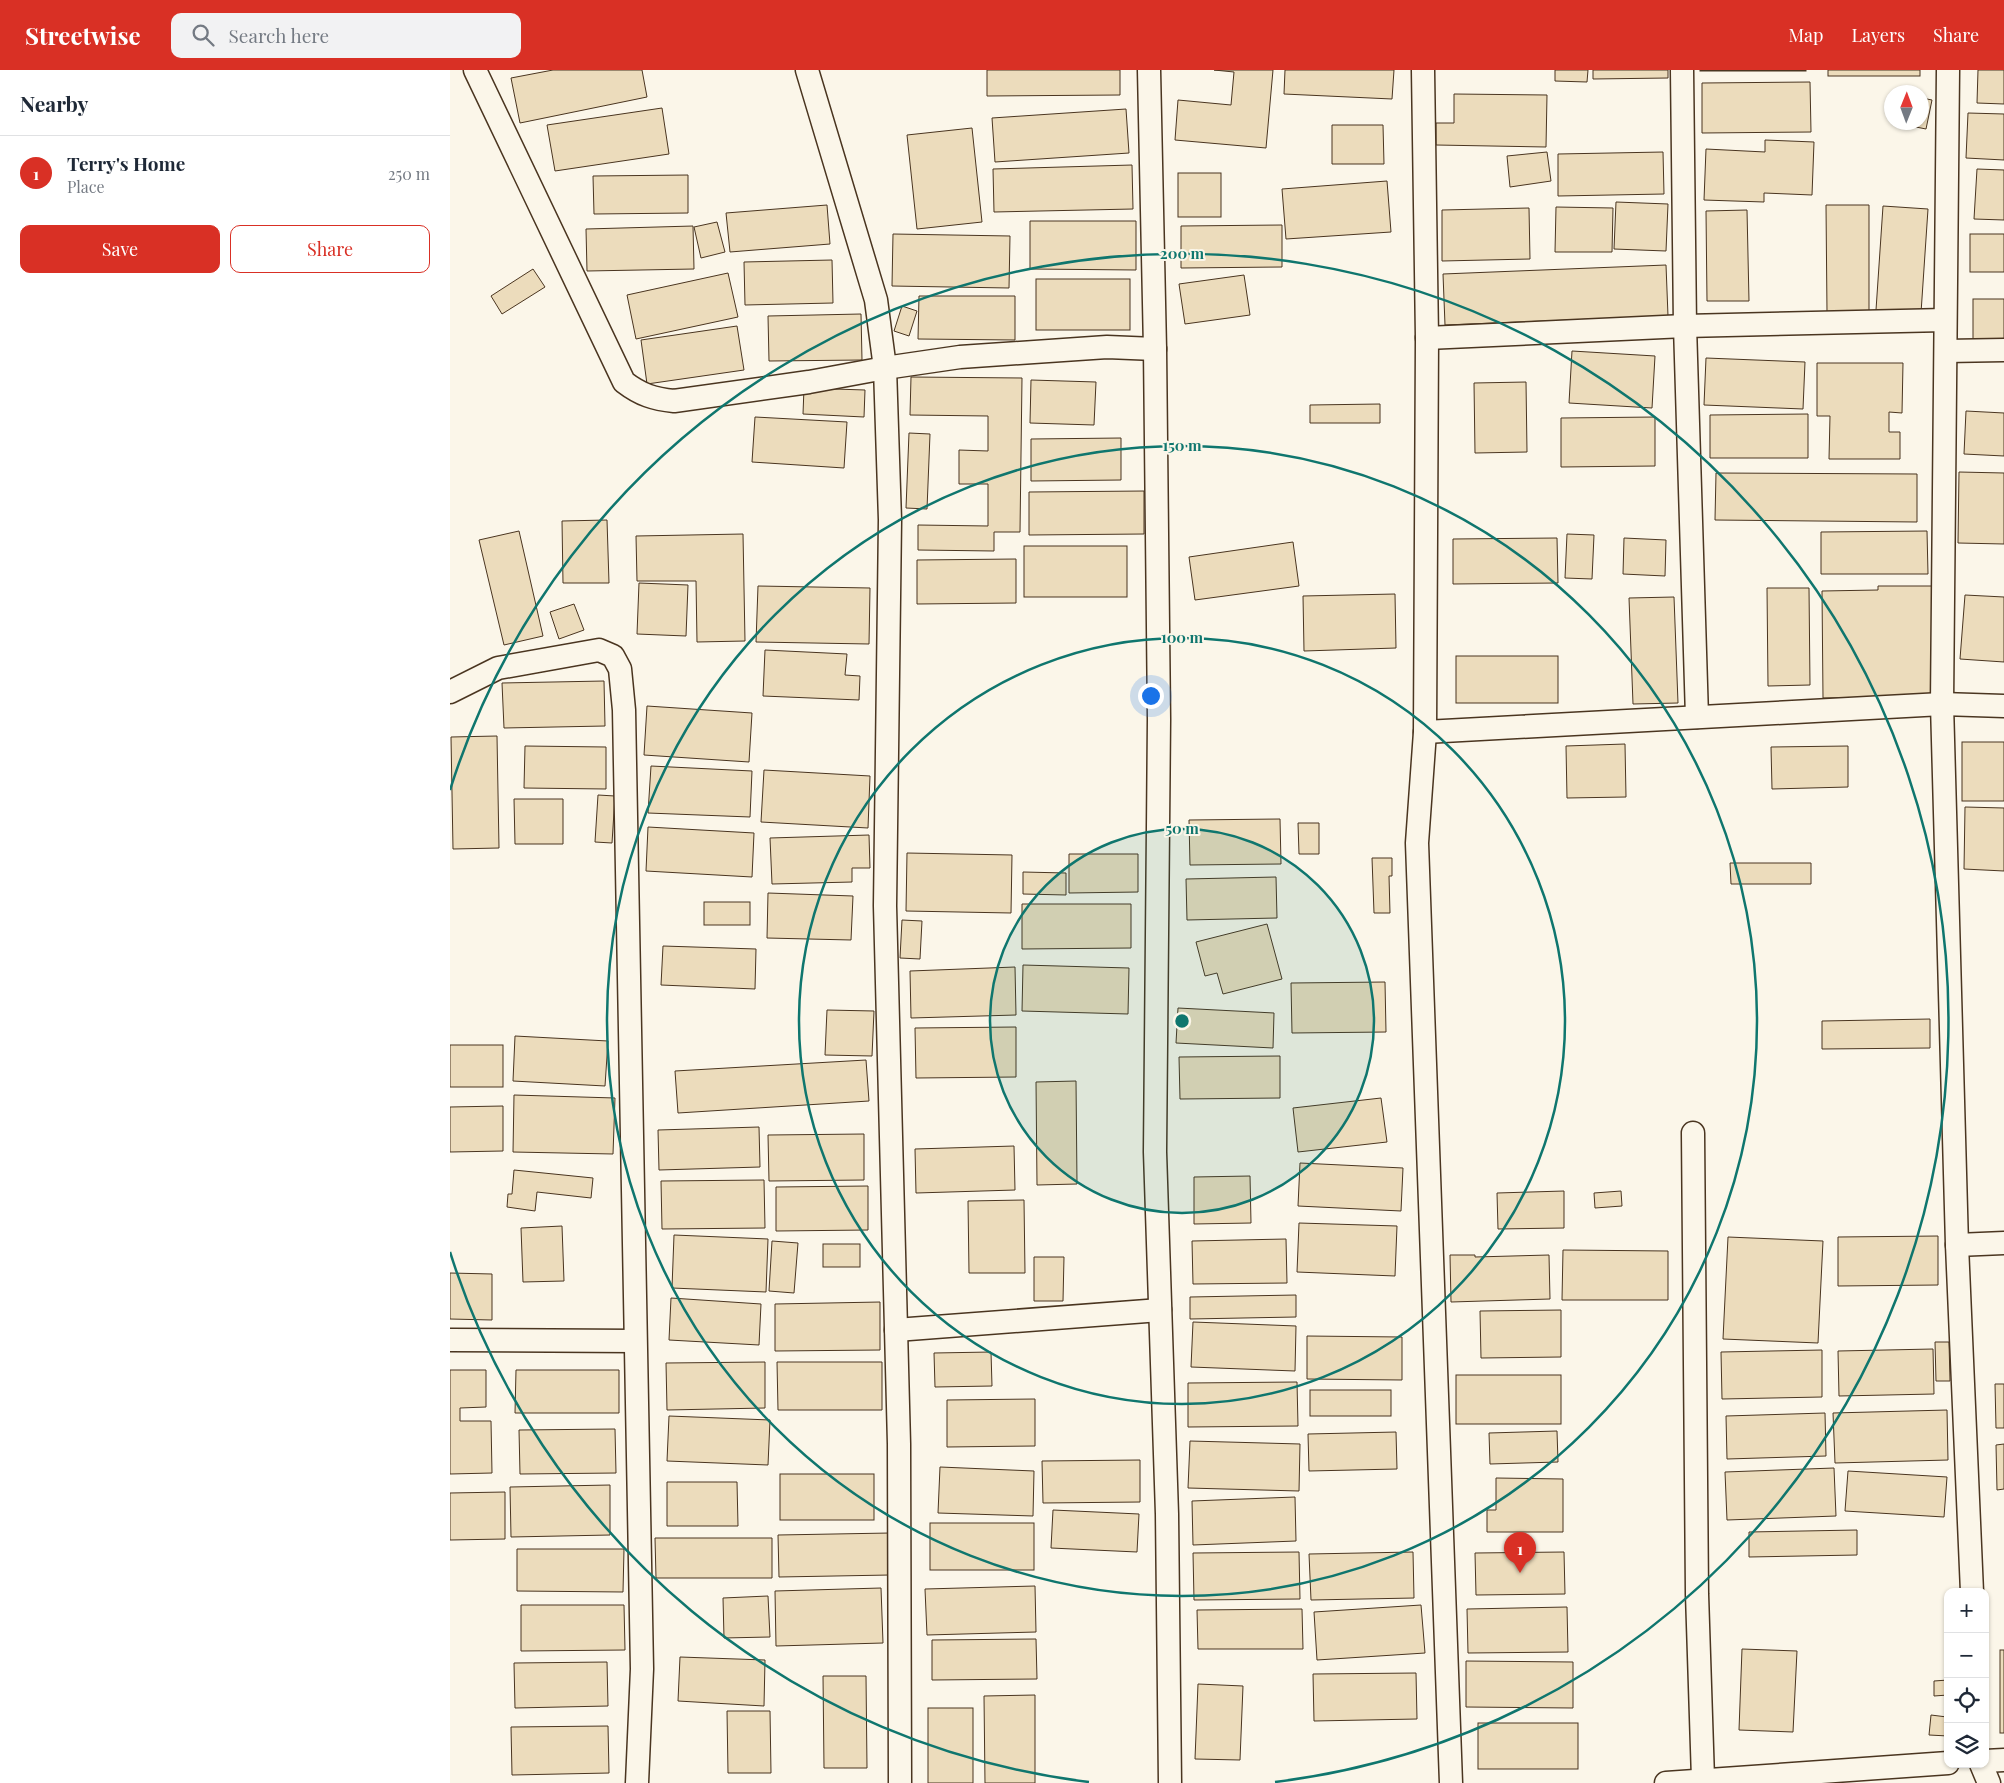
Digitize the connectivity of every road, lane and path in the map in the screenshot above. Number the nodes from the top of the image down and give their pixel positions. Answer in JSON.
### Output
{"nodes":[{"id":1,"x":475,"y":70,"type":"edge"},
{"id":2,"x":807,"y":70,"type":"edge"},
{"id":3,"x":1148,"y":70,"type":"edge"},
{"id":4,"x":1423,"y":70,"type":"edge"},
{"id":5,"x":1682,"y":70,"type":"edge"},
{"id":6,"x":1948,"y":70,"type":"edge"},
{"id":7,"x":1945,"y":320,"type":"junction"},
{"id":8,"x":1686,"y":326,"type":"junction"},
{"id":9,"x":1427,"y":338,"type":"junction"},
{"id":10,"x":1155,"y":349,"type":"junction"},
{"id":11,"x":2004,"y":350,"type":"edge"},
{"id":12,"x":1946,"y":351,"type":"junction"},
{"id":13,"x":885,"y":368,"type":"junction"},
{"id":14,"x":450,"y":692,"type":"edge"},
{"id":15,"x":1942,"y":704,"type":"junction"},
{"id":16,"x":2004,"y":706,"type":"edge"},
{"id":17,"x":1697,"y":717,"type":"junction"},
{"id":18,"x":1425,"y":732,"type":"junction"},
{"id":19,"x":1693,"y":1133,"type":"dead end"},
{"id":20,"x":2004,"y":1243,"type":"edge"},
{"id":21,"x":1957,"y":1245,"type":"junction"},
{"id":22,"x":1160,"y":1310,"type":"junction"},
{"id":23,"x":896,"y":1330,"type":"junction"},
{"id":24,"x":450,"y":1340,"type":"edge"},
{"id":25,"x":636,"y":1341,"type":"junction"},
{"id":26,"x":1972,"y":1588,"type":"edge"},
{"id":27,"x":2004,"y":1760,"type":"edge"},
{"id":28,"x":1989,"y":1761,"type":"edge"},
{"id":29,"x":1944,"y":1763,"type":"edge"},
{"id":30,"x":1983,"y":1768,"type":"edge"},
{"id":31,"x":1703,"y":1779,"type":"junction"},
{"id":32,"x":637,"y":1783,"type":"edge"},
{"id":33,"x":900,"y":1783,"type":"edge"},
{"id":34,"x":1170,"y":1783,"type":"edge"},
{"id":35,"x":1450,"y":1783,"type":"edge"},
{"id":36,"x":1666,"y":1783,"type":"edge"},
{"id":37,"x":1989,"y":1783,"type":"edge"}],
"edges":[{"from":1,"to":13,"type":"street"},
{"from":2,"to":13,"type":"street"},
{"from":3,"to":10,"type":"street"},
{"from":4,"to":9,"type":"street"},
{"from":5,"to":8,"type":"street"},
{"from":6,"to":7,"type":"street"},
{"from":7,"to":8,"type":"street"},
{"from":7,"to":12,"type":"street"},
{"from":8,"to":9,"type":"street"},
{"from":8,"to":17,"type":"street"},
{"from":9,"to":18,"type":"street"},
{"from":10,"to":13,"type":"street"},
{"from":10,"to":22,"type":"street"},
{"from":11,"to":12,"type":"street"},
{"from":12,"to":15,"type":"street"},
{"from":13,"to":23,"type":"street"},
{"from":14,"to":25,"type":"street"},
{"from":15,"to":16,"type":"street"},
{"from":15,"to":17,"type":"street"},
{"from":15,"to":21,"type":"street"},
{"from":17,"to":18,"type":"street"},
{"from":18,"to":35,"type":"street"},
{"from":19,"to":31,"type":"street"},
{"from":20,"to":21,"type":"street"},
{"from":21,"to":26,"type":"street"},
{"from":22,"to":23,"type":"street"},
{"from":22,"to":34,"type":"street"},
{"from":23,"to":33,"type":"street"},
{"from":24,"to":25,"type":"street"},
{"from":25,"to":32,"type":"street"},
{"from":27,"to":28,"type":"street"},
{"from":29,"to":31,"type":"street"},
{"from":30,"to":37,"type":"street"},
{"from":31,"to":36,"type":"street"}]}
